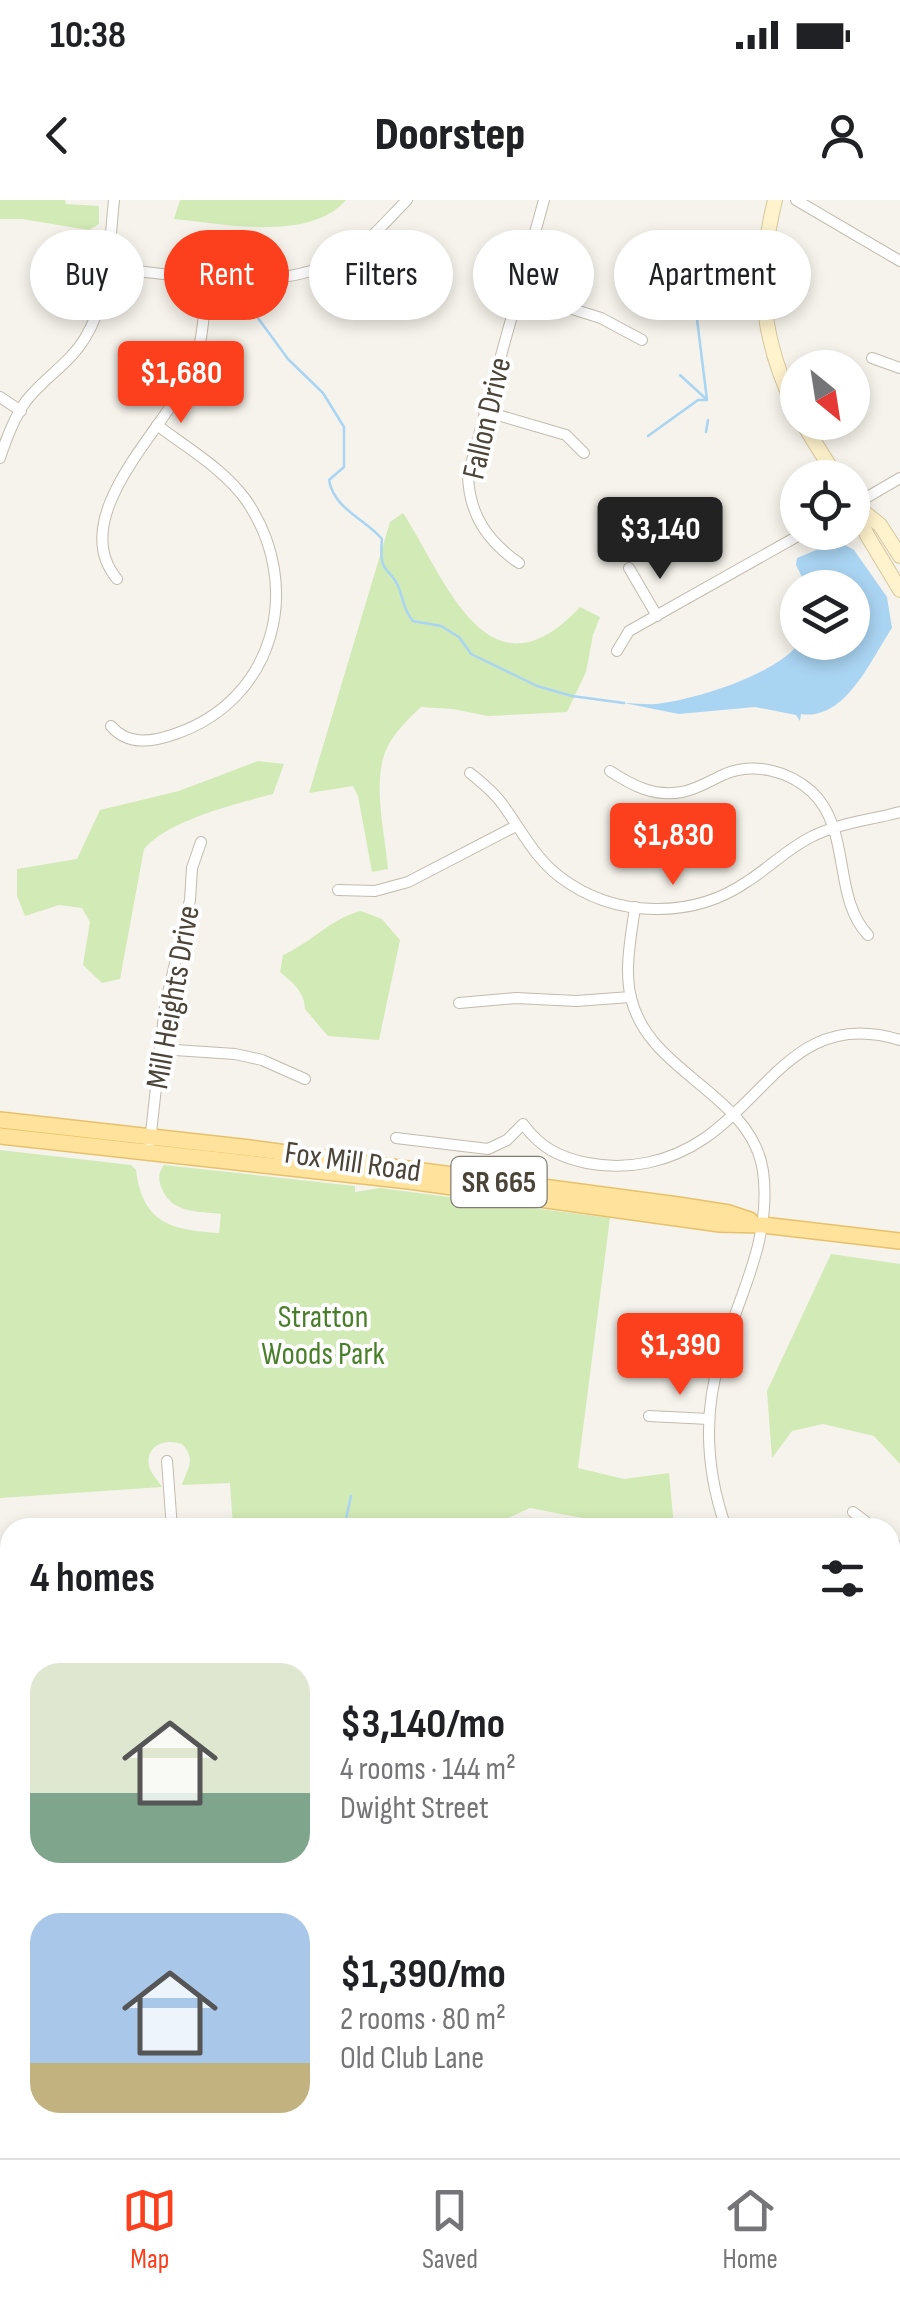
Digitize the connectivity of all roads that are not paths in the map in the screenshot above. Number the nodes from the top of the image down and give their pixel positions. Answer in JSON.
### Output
{"nodes":[{"id":1,"x":114,"y":200,"type":"edge"},
{"id":2,"x":407,"y":200,"type":"edge"},
{"id":3,"x":544,"y":200,"type":"edge"},
{"id":4,"x":775,"y":200,"type":"edge"},
{"id":5,"x":796,"y":200,"type":"edge"},
{"id":6,"x":110,"y":230,"type":"edge"},
{"id":7,"x":536,"y":230,"type":"edge"},
{"id":8,"x":900,"y":261,"type":"edge"},
{"id":9,"x":289,"y":276,"type":"edge"},
{"id":10,"x":594,"y":316,"type":"edge"},
{"id":11,"x":93,"y":320,"type":"edge"},
{"id":12,"x":202,"y":320,"type":"edge"},
{"id":13,"x":510,"y":320,"type":"edge"},
{"id":14,"x":642,"y":340,"type":"dead end"},
{"id":15,"x":872,"y":358,"type":"dead end"},
{"id":16,"x":900,"y":368,"type":"edge"},
{"id":17,"x":780,"y":377,"type":"edge"},
{"id":18,"x":0,"y":397,"type":"edge"},
{"id":19,"x":20,"y":411,"type":"junction"},
{"id":20,"x":484,"y":411,"type":"junction"},
{"id":21,"x":158,"y":425,"type":"junction"},
{"id":22,"x":584,"y":453,"type":"dead end"},
{"id":23,"x":0,"y":458,"type":"edge"},
{"id":24,"x":900,"y":478,"type":"edge"},
{"id":25,"x":870,"y":495,"type":"edge"},
{"id":26,"x":870,"y":517,"type":"edge"},
{"id":27,"x":870,"y":538,"type":"edge"},
{"id":28,"x":780,"y":546,"type":"edge"},
{"id":29,"x":900,"y":556,"type":"edge"},
{"id":30,"x":518,"y":563,"type":"dead end"},
{"id":31,"x":629,"y":568,"type":"dead end"},
{"id":32,"x":117,"y":578,"type":"dead end"},
{"id":33,"x":900,"y":590,"type":"edge"},
{"id":34,"x":657,"y":616,"type":"junction"},
{"id":35,"x":617,"y":650,"type":"dead end"},
{"id":36,"x":111,"y":726,"type":"dead end"},
{"id":37,"x":610,"y":771,"type":"dead end"},
{"id":38,"x":470,"y":774,"type":"dead end"},
{"id":39,"x":900,"y":812,"type":"edge"},
{"id":40,"x":516,"y":826,"type":"junction"},
{"id":41,"x":832,"y":829,"type":"junction"},
{"id":42,"x":200,"y":842,"type":"dead end"},
{"id":43,"x":338,"y":890,"type":"dead end"},
{"id":44,"x":635,"y":908,"type":"junction"},
{"id":45,"x":868,"y":935,"type":"dead end"},
{"id":46,"x":631,"y":998,"type":"junction"},
{"id":47,"x":459,"y":1002,"type":"dead end"},
{"id":48,"x":900,"y":1040,"type":"edge"},
{"id":49,"x":160,"y":1049,"type":"junction"},
{"id":50,"x":305,"y":1079,"type":"dead end"},
{"id":51,"x":732,"y":1115,"type":"junction"},
{"id":52,"x":0,"y":1120,"type":"edge"},
{"id":53,"x":0,"y":1136,"type":"edge"},
{"id":54,"x":396,"y":1138,"type":"dead end"},
{"id":55,"x":150,"y":1144,"type":"junction"},
{"id":56,"x":763,"y":1224,"type":"junction"},
{"id":57,"x":900,"y":1240,"type":"edge"},
{"id":58,"x":649,"y":1416,"type":"dead end"},
{"id":59,"x":709,"y":1419,"type":"junction"},
{"id":60,"x":168,"y":1461,"type":"dead end"},
{"id":61,"x":853,"y":1512,"type":"dead end"},
{"id":62,"x":171,"y":1518,"type":"edge"},
{"id":63,"x":724,"y":1518,"type":"edge"},
{"id":64,"x":861,"y":1518,"type":"edge"}],
"edges":[{"from":1,"to":6,"type":"street"},
{"from":2,"to":9,"type":"street"},
{"from":3,"to":7,"type":"street","name":"Fallon Drive"},
{"from":4,"to":17,"type":"main road"},
{"from":5,"to":8,"type":"street"},
{"from":10,"to":14,"type":"street"},
{"from":11,"to":19,"type":"street"},
{"from":12,"to":21,"type":"street"},
{"from":13,"to":20,"type":"street","name":"Fallon Drive"},
{"from":15,"to":16,"type":"street"},
{"from":18,"to":19,"type":"street"},
{"from":19,"to":23,"type":"street"},
{"from":20,"to":22,"type":"street"},
{"from":20,"to":30,"type":"street","name":"Fallon Drive"},
{"from":21,"to":32,"type":"street"},
{"from":21,"to":36,"type":"street"},
{"from":24,"to":25,"type":"street"},
{"from":26,"to":29,"type":"main road"},
{"from":27,"to":33,"type":"main road"},
{"from":28,"to":34,"type":"street"},
{"from":31,"to":34,"type":"street"},
{"from":34,"to":35,"type":"street"},
{"from":37,"to":41,"type":"street"},
{"from":38,"to":40,"type":"street"},
{"from":39,"to":41,"type":"street"},
{"from":40,"to":43,"type":"street"},
{"from":40,"to":44,"type":"street"},
{"from":41,"to":44,"type":"street"},
{"from":41,"to":45,"type":"street"},
{"from":42,"to":49,"type":"street","name":"Mill Heights Drive"},
{"from":44,"to":46,"type":"street"},
{"from":46,"to":47,"type":"street"},
{"from":46,"to":51,"type":"street"},
{"from":48,"to":51,"type":"street"},
{"from":49,"to":50,"type":"street"},
{"from":49,"to":55,"type":"street","name":"Mill Heights Drive"},
{"from":51,"to":54,"type":"street"},
{"from":51,"to":56,"type":"street"},
{"from":52,"to":55,"type":"main road","name":"Fox Mill Road","number":"SR 665"},
{"from":53,"to":55,"type":"main road","name":"Fox Mill Road","number":"SR 665"},
{"from":55,"to":56,"type":"main road","name":"Fox Mill Road","number":"SR 665"},
{"from":56,"to":57,"type":"main road","name":"Fox Mill Road","number":"SR 665"},
{"from":56,"to":59,"type":"street"},
{"from":58,"to":59,"type":"street"},
{"from":59,"to":63,"type":"street"},
{"from":60,"to":62,"type":"street"},
{"from":61,"to":64,"type":"street"}]}
